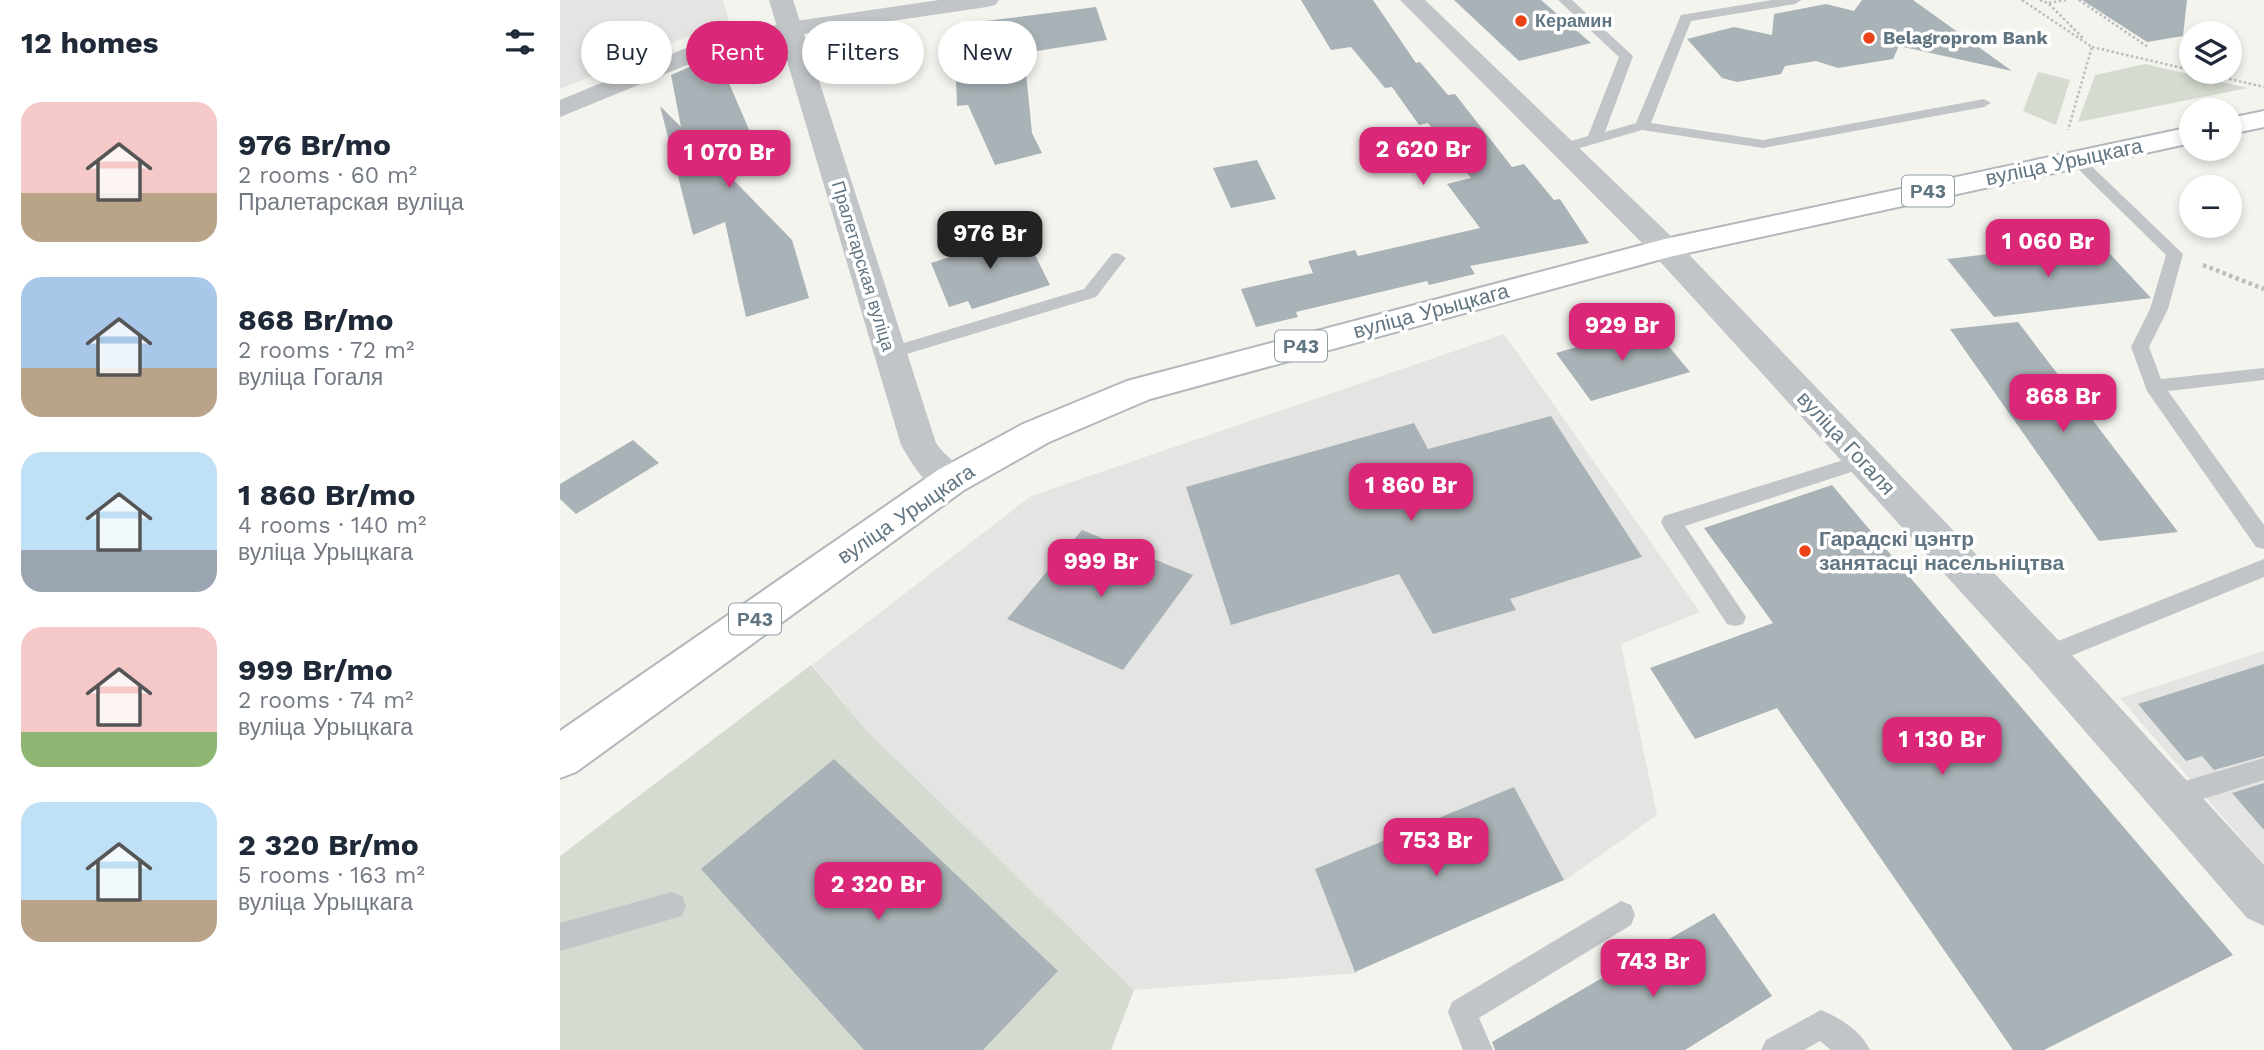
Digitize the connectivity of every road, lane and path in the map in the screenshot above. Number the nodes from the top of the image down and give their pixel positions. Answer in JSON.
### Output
{"nodes":[{"id":1,"x":987,"y":0,"type":"edge"},
{"id":2,"x":1412,"y":0,"type":"edge"},
{"id":3,"x":1564,"y":0,"type":"edge"},
{"id":4,"x":1795,"y":0,"type":"edge"},
{"id":5,"x":2022,"y":0,"type":"edge"},
{"id":6,"x":2040,"y":0,"type":"edge"},
{"id":7,"x":2066,"y":0,"type":"edge"},
{"id":8,"x":2079,"y":0,"type":"edge"},
{"id":9,"x":2048,"y":3,"type":"junction"},
{"id":10,"x":785,"y":14,"type":"edge"},
{"id":11,"x":2092,"y":47,"type":"junction"},
{"id":12,"x":2148,"y":47,"type":"dead end"},
{"id":13,"x":2179,"y":67,"type":"edge"},
{"id":14,"x":2242,"y":82,"type":"edge"},
{"id":15,"x":2264,"y":87,"type":"edge"},
{"id":16,"x":1984,"y":103,"type":"dead end"},
{"id":17,"x":560,"y":108,"type":"edge"},
{"id":18,"x":2264,"y":119,"type":"edge"},
{"id":19,"x":2242,"y":124,"type":"edge"},
{"id":20,"x":1642,"y":127,"type":"junction"},
{"id":21,"x":2179,"y":136,"type":"edge"},
{"id":22,"x":1579,"y":144,"type":"junction"},
{"id":23,"x":2071,"y":146,"type":"junction"},
{"id":24,"x":1665,"y":248,"type":"junction"},
{"id":25,"x":2175,"y":254,"type":"junction"},
{"id":26,"x":1118,"y":258,"type":"dead end"},
{"id":27,"x":2264,"y":289,"type":"edge"},
{"id":28,"x":890,"y":353,"type":"junction"},
{"id":29,"x":2264,"y":374,"type":"edge"},
{"id":30,"x":2154,"y":386,"type":"junction"},
{"id":31,"x":1863,"y":461,"type":"junction"},
{"id":32,"x":951,"y":480,"type":"junction"},
{"id":33,"x":2264,"y":541,"type":"edge"},
{"id":34,"x":2264,"y":568,"type":"edge"},
{"id":35,"x":1735,"y":617,"type":"dead end"},
{"id":36,"x":2046,"y":656,"type":"junction"},
{"id":37,"x":560,"y":757,"type":"edge"},
{"id":38,"x":2264,"y":769,"type":"edge"},
{"id":39,"x":2171,"y":797,"type":"junction"},
{"id":40,"x":2264,"y":901,"type":"edge"},
{"id":41,"x":672,"y":906,"type":"dead end"},
{"id":42,"x":1621,"y":915,"type":"dead end"},
{"id":43,"x":560,"y":937,"type":"edge"},
{"id":44,"x":1478,"y":1050,"type":"edge"},
{"id":45,"x":1776,"y":1050,"type":"edge"},
{"id":46,"x":1855,"y":1050,"type":"edge"}],
"edges":[{"from":1,"to":10,"type":"street"},
{"from":2,"to":22,"type":"street","name":"вуліца Гогаля"},
{"from":3,"to":22,"type":"lane"},
{"from":4,"to":20,"type":"lane"},
{"from":5,"to":11,"type":"path"},
{"from":6,"to":9,"type":"path"},
{"from":7,"to":9,"type":"path"},
{"from":8,"to":12,"type":"path"},
{"from":9,"to":11,"type":"path"},
{"from":10,"to":17,"type":"street"},
{"from":10,"to":28,"type":"street","name":"Пралетарская вуліца"},
{"from":11,"to":13,"type":"path"},
{"from":11,"to":23,"type":"path"},
{"from":14,"to":15,"type":"path"},
{"from":16,"to":20,"type":"lane"},
{"from":18,"to":19,"type":"main road"},
{"from":20,"to":22,"type":"lane"},
{"from":21,"to":23,"type":"main road","name":"вуліца Урыцкага","number":"Р43"},
{"from":22,"to":24,"type":"street","name":"вуліца Гогаля"},
{"from":23,"to":24,"type":"main road","name":"вуліца Урыцкага","number":"Р43"},
{"from":23,"to":25,"type":"lane"},
{"from":24,"to":31,"type":"street","name":"вуліца Гогаля"},
{"from":24,"to":32,"type":"main road","name":"вуліца Урыцкага","number":"Р43"},
{"from":25,"to":27,"type":"path"},
{"from":25,"to":30,"type":"lane"},
{"from":26,"to":28,"type":"lane"},
{"from":28,"to":32,"type":"street","name":"Пралетарская вуліца"},
{"from":29,"to":30,"type":"lane"},
{"from":30,"to":33,"type":"lane"},
{"from":31,"to":35,"type":"lane"},
{"from":31,"to":36,"type":"street","name":"вуліца Гогаля"},
{"from":32,"to":37,"type":"main road","name":"вуліца Урыцкага","number":"Р43"},
{"from":34,"to":36,"type":"lane"},
{"from":36,"to":39,"type":"street","name":"вуліца Гогаля"},
{"from":38,"to":39,"type":"lane"},
{"from":39,"to":40,"type":"street","name":"вуліца Гогаля"},
{"from":41,"to":43,"type":"lane"},
{"from":42,"to":44,"type":"lane"},
{"from":45,"to":46,"type":"lane"}]}
